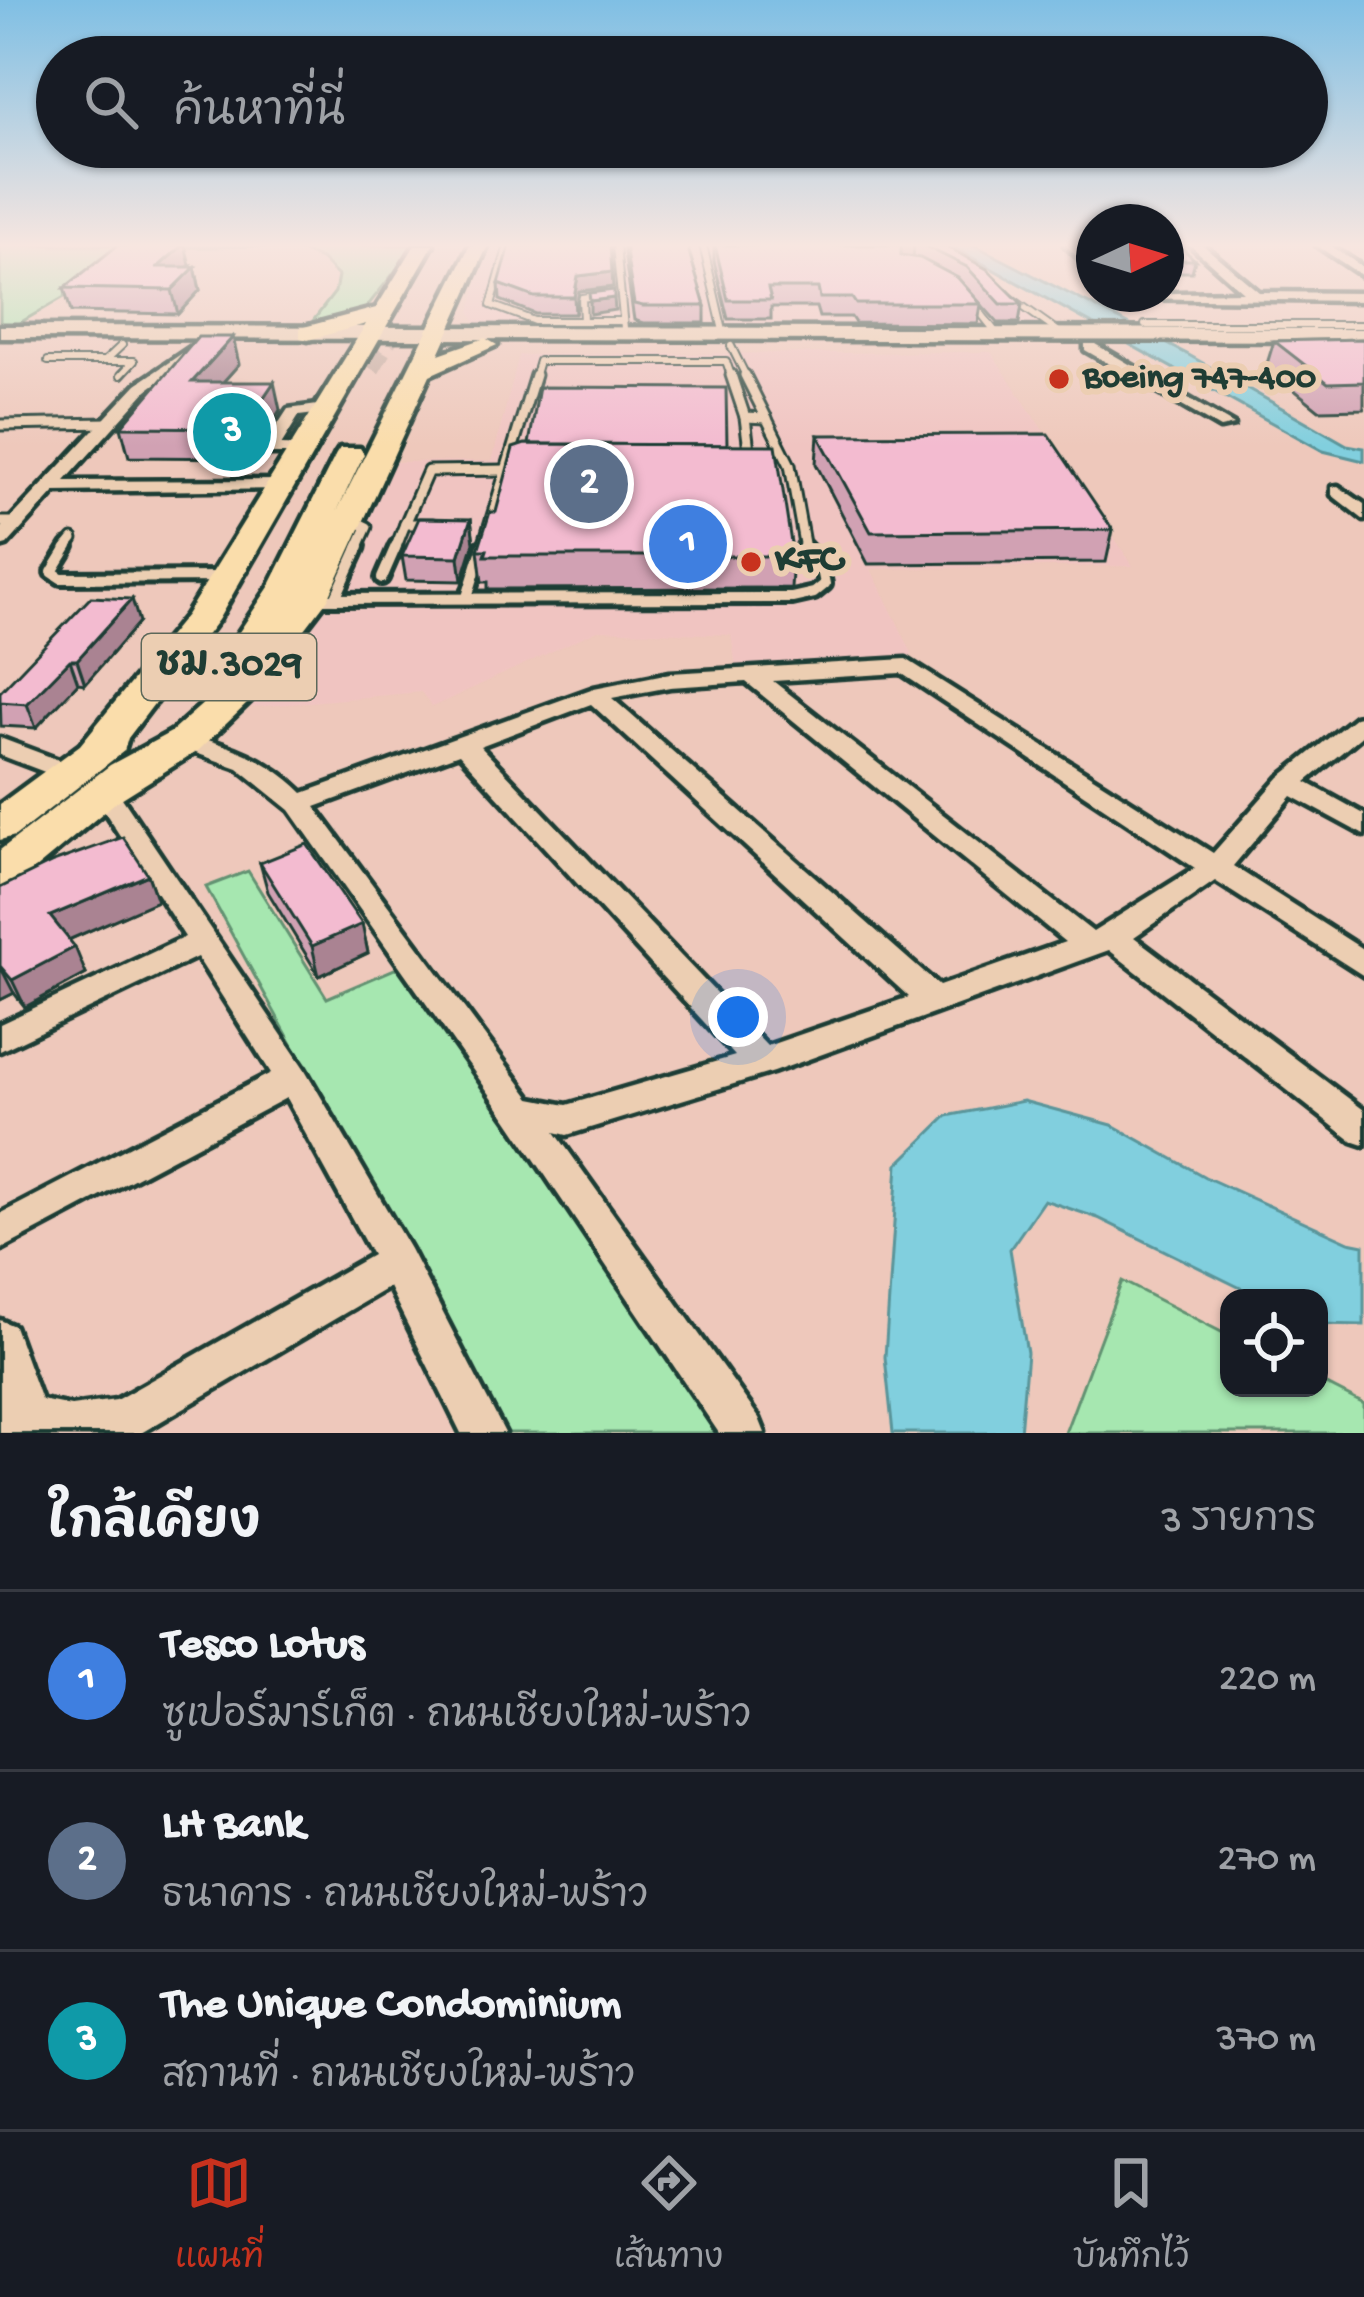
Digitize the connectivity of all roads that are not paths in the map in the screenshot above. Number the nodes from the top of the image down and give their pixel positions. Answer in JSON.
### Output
{"nodes":[{"id":1,"x":395,"y":312,"type":"edge"},
{"id":2,"x":402,"y":312,"type":"edge"},
{"id":3,"x":438,"y":312,"type":"edge"},
{"id":4,"x":441,"y":312,"type":"edge"},
{"id":5,"x":507,"y":312,"type":"edge"},
{"id":6,"x":583,"y":312,"type":"edge"},
{"id":7,"x":623,"y":312,"type":"edge"},
{"id":8,"x":721,"y":312,"type":"edge"},
{"id":9,"x":978,"y":312,"type":"edge"},
{"id":10,"x":1032,"y":312,"type":"edge"},
{"id":11,"x":583,"y":321,"type":"junction"},
{"id":12,"x":435,"y":322,"type":"junction"},
{"id":13,"x":1144,"y":325,"type":"dead end"},
{"id":14,"x":1364,"y":325,"type":"edge"},
{"id":15,"x":624,"y":328,"type":"junction"},
{"id":16,"x":1292,"y":330,"type":"junction"},
{"id":17,"x":0,"y":332,"type":"edge"},
{"id":18,"x":1364,"y":334,"type":"edge"},
{"id":19,"x":998,"y":335,"type":"junction"},
{"id":20,"x":1063,"y":335,"type":"junction"},
{"id":21,"x":304,"y":339,"type":"junction"},
{"id":22,"x":488,"y":340,"type":"junction"},
{"id":23,"x":728,"y":340,"type":"junction"},
{"id":24,"x":1174,"y":341,"type":"junction"},
{"id":25,"x":1096,"y":343,"type":"junction"},
{"id":26,"x":0,"y":345,"type":"edge"},
{"id":27,"x":200,"y":345,"type":"junction"},
{"id":28,"x":1364,"y":346,"type":"edge"},
{"id":29,"x":380,"y":348,"type":"junction"},
{"id":30,"x":113,"y":353,"type":"junction"},
{"id":31,"x":48,"y":361,"type":"dead end"},
{"id":32,"x":121,"y":375,"type":"dead end"},
{"id":33,"x":745,"y":417,"type":"junction"},
{"id":34,"x":767,"y":418,"type":"junction"},
{"id":35,"x":109,"y":423,"type":"junction"},
{"id":36,"x":0,"y":424,"type":"edge"},
{"id":37,"x":1226,"y":425,"type":"dead end"},
{"id":38,"x":728,"y":464,"type":"edge"},
{"id":39,"x":751,"y":464,"type":"junction"},
{"id":40,"x":790,"y":464,"type":"junction"},
{"id":41,"x":518,"y":466,"type":"edge"},
{"id":42,"x":504,"y":472,"type":"junction"},
{"id":43,"x":281,"y":485,"type":"junction"},
{"id":44,"x":50,"y":487,"type":"junction"},
{"id":45,"x":1364,"y":492,"type":"edge"},
{"id":46,"x":1364,"y":514,"type":"edge"},
{"id":47,"x":9,"y":522,"type":"edge"},
{"id":48,"x":488,"y":523,"type":"junction"},
{"id":49,"x":405,"y":524,"type":"junction"},
{"id":50,"x":447,"y":524,"type":"edge"},
{"id":51,"x":468,"y":524,"type":"edge"},
{"id":52,"x":73,"y":539,"type":"dead end"},
{"id":53,"x":0,"y":540,"type":"edge"},
{"id":54,"x":227,"y":577,"type":"junction"},
{"id":55,"x":382,"y":578,"type":"dead end"},
{"id":56,"x":467,"y":597,"type":"junction"},
{"id":57,"x":323,"y":599,"type":"junction"},
{"id":58,"x":751,"y":675,"type":"junction"},
{"id":59,"x":594,"y":695,"type":"junction"},
{"id":60,"x":1364,"y":722,"type":"edge"},
{"id":61,"x":184,"y":741,"type":"junction"},
{"id":62,"x":464,"y":744,"type":"junction"},
{"id":63,"x":0,"y":746,"type":"edge"},
{"id":64,"x":89,"y":775,"type":"junction"},
{"id":65,"x":1289,"y":783,"type":"junction"},
{"id":66,"x":298,"y":804,"type":"junction"},
{"id":67,"x":0,"y":826,"type":"edge"},
{"id":68,"x":1364,"y":826,"type":"edge"},
{"id":69,"x":1216,"y":867,"type":"junction"},
{"id":70,"x":0,"y":874,"type":"edge"},
{"id":71,"x":202,"y":942,"type":"junction"},
{"id":72,"x":1101,"y":942,"type":"junction"},
{"id":73,"x":1364,"y":965,"type":"edge"},
{"id":74,"x":931,"y":998,"type":"junction"},
{"id":75,"x":0,"y":1039,"type":"edge"},
{"id":76,"x":761,"y":1062,"type":"junction"},
{"id":77,"x":292,"y":1078,"type":"junction"},
{"id":78,"x":520,"y":1110,"type":"junction"},
{"id":79,"x":1364,"y":1130,"type":"edge"},
{"id":80,"x":0,"y":1233,"type":"edge"},
{"id":81,"x":396,"y":1262,"type":"junction"},
{"id":82,"x":0,"y":1340,"type":"edge"},
{"id":83,"x":14,"y":1426,"type":"edge"},
{"id":84,"x":123,"y":1427,"type":"edge"},
{"id":85,"x":484,"y":1433,"type":"edge"},
{"id":86,"x":744,"y":1433,"type":"edge"}],
"edges":[{"from":1,"to":29,"type":"main road"},
{"from":2,"to":29,"type":"main road","number":"ชม.3029"},
{"from":3,"to":12,"type":"main road"},
{"from":4,"to":12,"type":"main road"},
{"from":5,"to":11,"type":"lane"},
{"from":6,"to":11,"type":"lane"},
{"from":7,"to":15,"type":"lane"},
{"from":8,"to":23,"type":"lane"},
{"from":9,"to":19,"type":"lane"},
{"from":10,"to":20,"type":"lane"},
{"from":11,"to":15,"type":"lane"},
{"from":12,"to":22,"type":"main road"},
{"from":12,"to":29,"type":"main road"},
{"from":12,"to":29,"type":"main road"},
{"from":12,"to":29,"type":"main road"},
{"from":13,"to":16,"type":"lane"},
{"from":14,"to":16,"type":"lane"},
{"from":15,"to":22,"type":"main road"},
{"from":15,"to":23,"type":"main road"},
{"from":16,"to":18,"type":"main road"},
{"from":16,"to":24,"type":"main road"},
{"from":17,"to":21,"type":"main road"},
{"from":19,"to":20,"type":"main road"},
{"from":19,"to":23,"type":"main road"},
{"from":20,"to":25,"type":"main road"},
{"from":21,"to":27,"type":"main road"},
{"from":21,"to":29,"type":"main road"},
{"from":21,"to":29,"type":"main road"},
{"from":22,"to":23,"type":"main road"},
{"from":22,"to":29,"type":"main road"},
{"from":23,"to":25,"type":"main road"},
{"from":23,"to":34,"type":"lane"},
{"from":24,"to":25,"type":"main road"},
{"from":24,"to":28,"type":"main road"},
{"from":25,"to":37,"type":"street"},
{"from":26,"to":30,"type":"main road"},
{"from":27,"to":30,"type":"main road"},
{"from":27,"to":35,"type":"street"},
{"from":29,"to":43,"type":"main road"},
{"from":29,"to":57,"type":"main road"},
{"from":29,"to":64,"type":"main road","number":"ชม.3029"},
{"from":30,"to":31,"type":"lane"},
{"from":30,"to":32,"type":"lane"},
{"from":33,"to":34,"type":"lane"},
{"from":33,"to":39,"type":"lane"},
{"from":33,"to":42,"type":"lane"},
{"from":34,"to":40,"type":"lane"},
{"from":35,"to":36,"type":"lane"},
{"from":35,"to":44,"type":"street"},
{"from":38,"to":39,"type":"lane"},
{"from":39,"to":40,"type":"lane"},
{"from":40,"to":56,"type":"lane"},
{"from":41,"to":42,"type":"lane"},
{"from":42,"to":48,"type":"lane"},
{"from":42,"to":49,"type":"lane"},
{"from":43,"to":44,"type":"street"},
{"from":43,"to":54,"type":"main road"},
{"from":44,"to":47,"type":"street"},
{"from":45,"to":46,"type":"street"},
{"from":47,"to":53,"type":"street"},
{"from":48,"to":51,"type":"lane"},
{"from":48,"to":56,"type":"lane"},
{"from":49,"to":50,"type":"lane"},
{"from":49,"to":55,"type":"lane"},
{"from":52,"to":54,"type":"lane"},
{"from":54,"to":64,"type":"main road"},
{"from":56,"to":57,"type":"lane"},
{"from":57,"to":61,"type":"main road"},
{"from":58,"to":59,"type":"street"},
{"from":58,"to":69,"type":"street"},
{"from":58,"to":72,"type":"street"},
{"from":59,"to":62,"type":"street"},
{"from":59,"to":74,"type":"street"},
{"from":60,"to":65,"type":"street"},
{"from":61,"to":64,"type":"main road"},
{"from":61,"to":66,"type":"street"},
{"from":62,"to":66,"type":"street"},
{"from":62,"to":76,"type":"street"},
{"from":63,"to":64,"type":"street"},
{"from":64,"to":67,"type":"main road","number":"ชม.3029"},
{"from":64,"to":70,"type":"main road","number":"ชม.3029"},
{"from":64,"to":71,"type":"street"},
{"from":65,"to":68,"type":"street"},
{"from":65,"to":69,"type":"street"},
{"from":66,"to":78,"type":"street"},
{"from":69,"to":72,"type":"street"},
{"from":69,"to":73,"type":"street"},
{"from":71,"to":75,"type":"street"},
{"from":71,"to":77,"type":"street"},
{"from":72,"to":74,"type":"street"},
{"from":72,"to":79,"type":"street"},
{"from":74,"to":76,"type":"street"},
{"from":76,"to":78,"type":"street"},
{"from":77,"to":80,"type":"street"},
{"from":77,"to":81,"type":"street"},
{"from":78,"to":86,"type":"street"},
{"from":81,"to":84,"type":"street"},
{"from":81,"to":85,"type":"street"},
{"from":82,"to":83,"type":"street"},
{"from":83,"to":84,"type":"street"}]}
